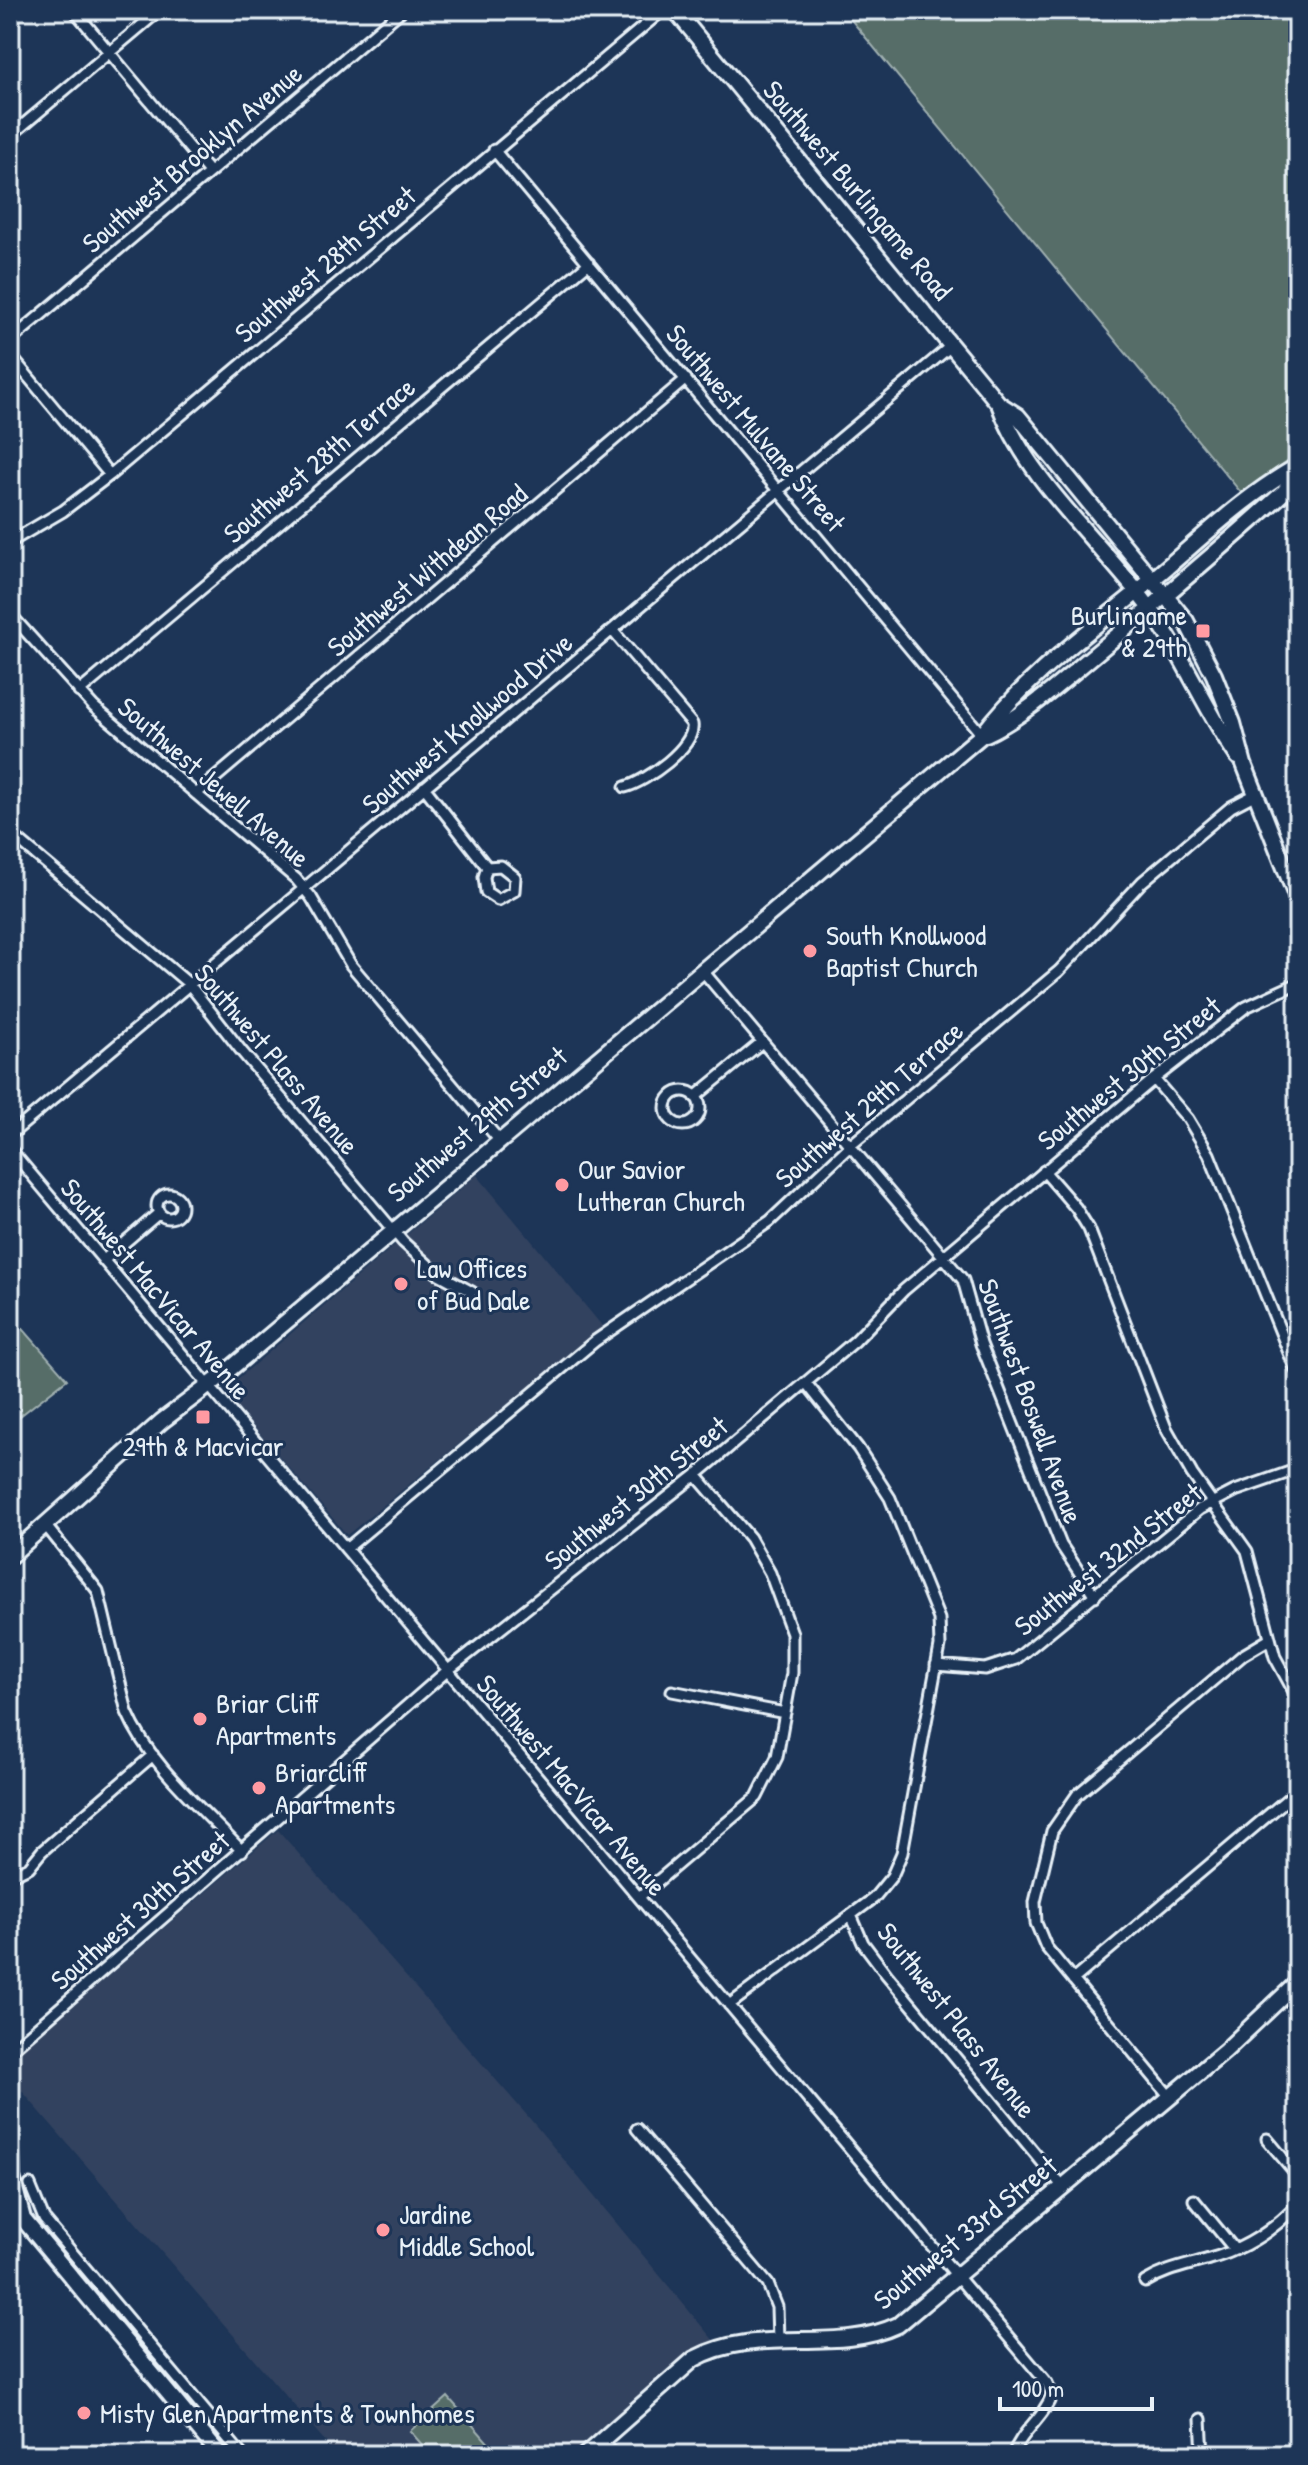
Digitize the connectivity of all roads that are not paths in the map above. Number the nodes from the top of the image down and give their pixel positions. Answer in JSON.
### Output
{"nodes":[{"id":1,"x":74,"y":10,"type":"edge"},
{"id":2,"x":160,"y":10,"type":"edge"},
{"id":3,"x":402,"y":10,"type":"edge"},
{"id":4,"x":663,"y":10,"type":"edge"},
{"id":5,"x":675,"y":10,"type":"edge"},
{"id":6,"x":109,"y":53,"type":"junction"},
{"id":7,"x":10,"y":136,"type":"edge"},
{"id":8,"x":494,"y":150,"type":"junction"},
{"id":9,"x":209,"y":172,"type":"junction"},
{"id":10,"x":589,"y":263,"type":"junction"},
{"id":11,"x":10,"y":341,"type":"edge"},
{"id":12,"x":952,"y":345,"type":"junction"},
{"id":13,"x":10,"y":355,"type":"edge"},
{"id":14,"x":686,"y":379,"type":"junction"},
{"id":15,"x":999,"y":404,"type":"junction"},
{"id":16,"x":1298,"y":466,"type":"edge"},
{"id":17,"x":110,"y":475,"type":"junction"},
{"id":18,"x":1298,"y":475,"type":"edge"},
{"id":19,"x":779,"y":490,"type":"junction"},
{"id":20,"x":10,"y":542,"type":"edge"},
{"id":21,"x":1153,"y":579,"type":"junction"},
{"id":22,"x":1137,"y":592,"type":"junction"},
{"id":23,"x":1167,"y":594,"type":"junction"},
{"id":24,"x":1150,"y":609,"type":"junction"},
{"id":25,"x":10,"y":614,"type":"edge"},
{"id":26,"x":612,"y":630,"type":"junction"},
{"id":27,"x":79,"y":692,"type":"junction"},
{"id":28,"x":982,"y":735,"type":"junction"},
{"id":29,"x":1244,"y":764,"type":"junction"},
{"id":30,"x":424,"y":787,"type":"junction"},
{"id":31,"x":625,"y":787,"type":"dead end"},
{"id":32,"x":196,"y":794,"type":"junction"},
{"id":33,"x":1256,"y":794,"type":"junction"},
{"id":34,"x":10,"y":833,"type":"edge"},
{"id":35,"x":487,"y":867,"type":"dead end"},
{"id":36,"x":304,"y":888,"type":"junction"},
{"id":37,"x":1298,"y":901,"type":"edge"},
{"id":38,"x":702,"y":970,"type":"junction"},
{"id":39,"x":1298,"y":983,"type":"edge"},
{"id":40,"x":189,"y":984,"type":"junction"},
{"id":41,"x":762,"y":1042,"type":"junction"},
{"id":42,"x":1154,"y":1079,"type":"junction"},
{"id":43,"x":695,"y":1097,"type":"dead end"},
{"id":44,"x":10,"y":1135,"type":"edge"},
{"id":45,"x":499,"y":1140,"type":"junction"},
{"id":46,"x":851,"y":1145,"type":"junction"},
{"id":47,"x":10,"y":1149,"type":"edge"},
{"id":48,"x":1044,"y":1171,"type":"junction"},
{"id":49,"x":159,"y":1213,"type":"dead end"},
{"id":50,"x":392,"y":1229,"type":"junction"},
{"id":51,"x":944,"y":1256,"type":"junction"},
{"id":52,"x":104,"y":1260,"type":"junction"},
{"id":53,"x":472,"y":1292,"type":"dead end"},
{"id":54,"x":1298,"y":1375,"type":"edge"},
{"id":55,"x":806,"y":1383,"type":"junction"},
{"id":56,"x":207,"y":1385,"type":"junction"},
{"id":57,"x":1298,"y":1469,"type":"edge"},
{"id":58,"x":696,"y":1475,"type":"junction"},
{"id":59,"x":1213,"y":1502,"type":"junction"},
{"id":60,"x":46,"y":1526,"type":"junction"},
{"id":61,"x":346,"y":1549,"type":"junction"},
{"id":62,"x":10,"y":1556,"type":"edge"},
{"id":63,"x":1095,"y":1596,"type":"junction"},
{"id":64,"x":1270,"y":1639,"type":"junction"},
{"id":65,"x":936,"y":1665,"type":"junction"},
{"id":66,"x":447,"y":1671,"type":"junction"},
{"id":67,"x":672,"y":1691,"type":"dead end"},
{"id":68,"x":1298,"y":1699,"type":"edge"},
{"id":69,"x":785,"y":1713,"type":"junction"},
{"id":70,"x":153,"y":1755,"type":"junction"},
{"id":71,"x":1298,"y":1790,"type":"edge"},
{"id":72,"x":242,"y":1851,"type":"junction"},
{"id":73,"x":10,"y":1876,"type":"edge"},
{"id":74,"x":639,"y":1897,"type":"junction"},
{"id":75,"x":851,"y":1915,"type":"junction"},
{"id":76,"x":1073,"y":1980,"type":"junction"},
{"id":77,"x":1298,"y":1982,"type":"edge"},
{"id":78,"x":729,"y":2005,"type":"junction"},
{"id":79,"x":10,"y":2051,"type":"edge"},
{"id":80,"x":1170,"y":2097,"type":"junction"},
{"id":81,"x":10,"y":2123,"type":"edge"},
{"id":82,"x":637,"y":2129,"type":"dead end"},
{"id":83,"x":1267,"y":2139,"type":"dead end"},
{"id":84,"x":1298,"y":2176,"type":"edge"},
{"id":85,"x":30,"y":2185,"type":"dead end"},
{"id":86,"x":1062,"y":2186,"type":"junction"},
{"id":87,"x":1194,"y":2200,"type":"dead end"},
{"id":88,"x":1298,"y":2204,"type":"edge"},
{"id":89,"x":1235,"y":2250,"type":"junction"},
{"id":90,"x":73,"y":2254,"type":"junction"},
{"id":91,"x":59,"y":2265,"type":"junction"},
{"id":92,"x":957,"y":2277,"type":"junction"},
{"id":93,"x":1145,"y":2282,"type":"dead end"},
{"id":94,"x":1295,"y":2302,"type":"dead end"},
{"id":95,"x":1298,"y":2322,"type":"edge"},
{"id":96,"x":141,"y":2336,"type":"junction"},
{"id":97,"x":778,"y":2340,"type":"junction"},
{"id":98,"x":128,"y":2347,"type":"junction"},
{"id":99,"x":1201,"y":2419,"type":"dead end"},
{"id":100,"x":601,"y":2441,"type":"junction"},
{"id":101,"x":220,"y":2455,"type":"edge"},
{"id":102,"x":242,"y":2455,"type":"edge"},
{"id":103,"x":585,"y":2455,"type":"edge"},
{"id":104,"x":614,"y":2455,"type":"edge"},
{"id":105,"x":1013,"y":2455,"type":"edge"},
{"id":106,"x":1203,"y":2455,"type":"edge"}],
"edges":[{"from":1,"to":6,"type":"street"},
{"from":2,"to":6,"type":"street"},
{"from":3,"to":9,"type":"street","name":"Southwest Brooklyn Avenue"},
{"from":4,"to":8,"type":"street","name":"Southwest 28th Street"},
{"from":5,"to":12,"type":"main road","name":"Southwest Burlingame Road"},
{"from":6,"to":7,"type":"street"},
{"from":6,"to":9,"type":"street"},
{"from":8,"to":10,"type":"street","name":"Southwest Mulvane Street"},
{"from":8,"to":17,"type":"street","name":"Southwest 28th Street"},
{"from":9,"to":11,"type":"street","name":"Southwest Brooklyn Avenue"},
{"from":10,"to":14,"type":"street","name":"Southwest Mulvane Street"},
{"from":10,"to":27,"type":"street","name":"Southwest 28th Terrace"},
{"from":12,"to":15,"type":"main road","name":"Southwest Burlingame Road"},
{"from":12,"to":19,"type":"street","name":"Southwest Knollwood Drive"},
{"from":13,"to":17,"type":"street"},
{"from":14,"to":19,"type":"street","name":"Southwest Mulvane Street"},
{"from":14,"to":32,"type":"street","name":"Southwest Withdean Road"},
{"from":15,"to":21,"type":"main road","name":"Southwest Burlingame Road"},
{"from":15,"to":22,"type":"main road","name":"Southwest Burlingame Road"},
{"from":16,"to":21,"type":"main road","name":"Southwest 29th Street"},
{"from":17,"to":20,"type":"street","name":"Southwest 28th Street"},
{"from":18,"to":23,"type":"main road","name":"Southwest 29th Street"},
{"from":19,"to":26,"type":"street","name":"Southwest Knollwood Drive"},
{"from":19,"to":28,"type":"street","name":"Southwest Mulvane Street"},
{"from":21,"to":22,"type":"main road","name":"Southwest 29th Street"},
{"from":21,"to":23,"type":"main road","name":"Southwest Burlingame Road"},
{"from":22,"to":24,"type":"main road","name":"Southwest Burlingame Road"},
{"from":22,"to":28,"type":"main road","name":"Southwest 29th Street"},
{"from":23,"to":24,"type":"main road","name":"Southwest 29th Street"},
{"from":23,"to":29,"type":"main road","name":"Southwest Burlingame Road"},
{"from":24,"to":28,"type":"main road","name":"Southwest 29th Street"},
{"from":24,"to":29,"type":"main road","name":"Southwest Burlingame Road"},
{"from":25,"to":27,"type":"street","name":"Southwest Jewell Avenue"},
{"from":26,"to":30,"type":"street","name":"Southwest Knollwood Drive"},
{"from":26,"to":31,"type":"street"},
{"from":27,"to":32,"type":"street","name":"Southwest Jewell Avenue"},
{"from":28,"to":38,"type":"main road","name":"Southwest 29th Street"},
{"from":29,"to":33,"type":"main road","name":"Southwest Burlingame Road"},
{"from":30,"to":35,"type":"street"},
{"from":30,"to":36,"type":"street","name":"Southwest Knollwood Drive"},
{"from":32,"to":36,"type":"street","name":"Southwest Jewell Avenue"},
{"from":33,"to":37,"type":"main road","name":"Southwest Burlingame Road"},
{"from":33,"to":46,"type":"street","name":"Southwest 29th Terrace"},
{"from":34,"to":40,"type":"street","name":"Southwest Plass Avenue"},
{"from":36,"to":40,"type":"street","name":"Southwest Knollwood Drive"},
{"from":36,"to":45,"type":"street","name":"Southwest Jewell Avenue"},
{"from":38,"to":41,"type":"street","name":"Southwest Boswell Avenue"},
{"from":38,"to":45,"type":"main road","name":"Southwest 29th Street"},
{"from":39,"to":42,"type":"street","name":"Southwest 30th Street"},
{"from":40,"to":44,"type":"street","name":"Southwest Knollwood Drive"},
{"from":40,"to":50,"type":"street","name":"Southwest Plass Avenue"},
{"from":41,"to":43,"type":"street"},
{"from":41,"to":46,"type":"street","name":"Southwest Boswell Avenue"},
{"from":42,"to":48,"type":"street","name":"Southwest 30th Street"},
{"from":42,"to":54,"type":"street"},
{"from":45,"to":50,"type":"main road","name":"Southwest 29th Street"},
{"from":46,"to":51,"type":"street","name":"Southwest Boswell Avenue"},
{"from":46,"to":61,"type":"street","name":"Southwest 29th Terrace"},
{"from":47,"to":52,"type":"street","name":"Southwest MacVicar Avenue"},
{"from":48,"to":51,"type":"street","name":"Southwest 30th Street"},
{"from":48,"to":59,"type":"street"},
{"from":49,"to":52,"type":"street"},
{"from":50,"to":53,"type":"street","name":"Southwest Plass Avenue"},
{"from":50,"to":56,"type":"main road","name":"Southwest 29th Street"},
{"from":51,"to":55,"type":"street","name":"Southwest 30th Street"},
{"from":51,"to":63,"type":"street","name":"Southwest Boswell Avenue"},
{"from":52,"to":56,"type":"street","name":"Southwest MacVicar Avenue"},
{"from":55,"to":58,"type":"street","name":"Southwest 30th Street"},
{"from":55,"to":65,"type":"street"},
{"from":56,"to":60,"type":"main road","name":"Southwest 29th Street"},
{"from":56,"to":61,"type":"street","name":"Southwest MacVicar Avenue"},
{"from":57,"to":59,"type":"street","name":"Southwest 32nd Street"},
{"from":58,"to":66,"type":"street","name":"Southwest 30th Street"},
{"from":58,"to":69,"type":"street"},
{"from":59,"to":63,"type":"street","name":"Southwest 32nd Street"},
{"from":59,"to":64,"type":"street"},
{"from":60,"to":62,"type":"main road","name":"Southwest 29th Street"},
{"from":60,"to":70,"type":"street"},
{"from":61,"to":66,"type":"street","name":"Southwest MacVicar Avenue"},
{"from":63,"to":65,"type":"street","name":"Southwest 32nd Street"},
{"from":64,"to":68,"type":"street"},
{"from":64,"to":76,"type":"street"},
{"from":65,"to":75,"type":"street"},
{"from":66,"to":72,"type":"street","name":"Southwest 30th Street"},
{"from":66,"to":74,"type":"street","name":"Southwest MacVicar Avenue"},
{"from":67,"to":69,"type":"street"},
{"from":69,"to":74,"type":"street"},
{"from":70,"to":72,"type":"street"},
{"from":70,"to":73,"type":"street"},
{"from":71,"to":76,"type":"street"},
{"from":72,"to":79,"type":"street","name":"Southwest 30th Street"},
{"from":74,"to":78,"type":"street","name":"Southwest MacVicar Avenue"},
{"from":75,"to":78,"type":"street"},
{"from":75,"to":86,"type":"street","name":"Southwest Plass Avenue"},
{"from":76,"to":80,"type":"street"},
{"from":77,"to":80,"type":"main road","name":"Southwest 33rd Street"},
{"from":78,"to":92,"type":"street","name":"Southwest MacVicar Avenue"},
{"from":80,"to":86,"type":"main road","name":"Southwest 33rd Street"},
{"from":81,"to":91,"type":"main road"},
{"from":82,"to":97,"type":"street"},
{"from":83,"to":84,"type":"street"},
{"from":85,"to":90,"type":"street"},
{"from":86,"to":92,"type":"main road","name":"Southwest 33rd Street"},
{"from":87,"to":89,"type":"street"},
{"from":88,"to":89,"type":"street"},
{"from":89,"to":93,"type":"street"},
{"from":90,"to":91,"type":"street"},
{"from":90,"to":96,"type":"street"},
{"from":91,"to":98,"type":"main road"},
{"from":92,"to":97,"type":"main road","name":"Southwest 33rd Street"},
{"from":92,"to":105,"type":"street","name":"Southwest MacVicar Avenue"},
{"from":94,"to":95,"type":"street"},
{"from":96,"to":98,"type":"street"},
{"from":96,"to":102,"type":"street"},
{"from":97,"to":100,"type":"main road","name":"Southwest 33rd Street"},
{"from":98,"to":101,"type":"main road"},
{"from":99,"to":106,"type":"street"},
{"from":100,"to":103,"type":"main road","name":"Southwest 33rd Street"},
{"from":100,"to":104,"type":"street"}]}
